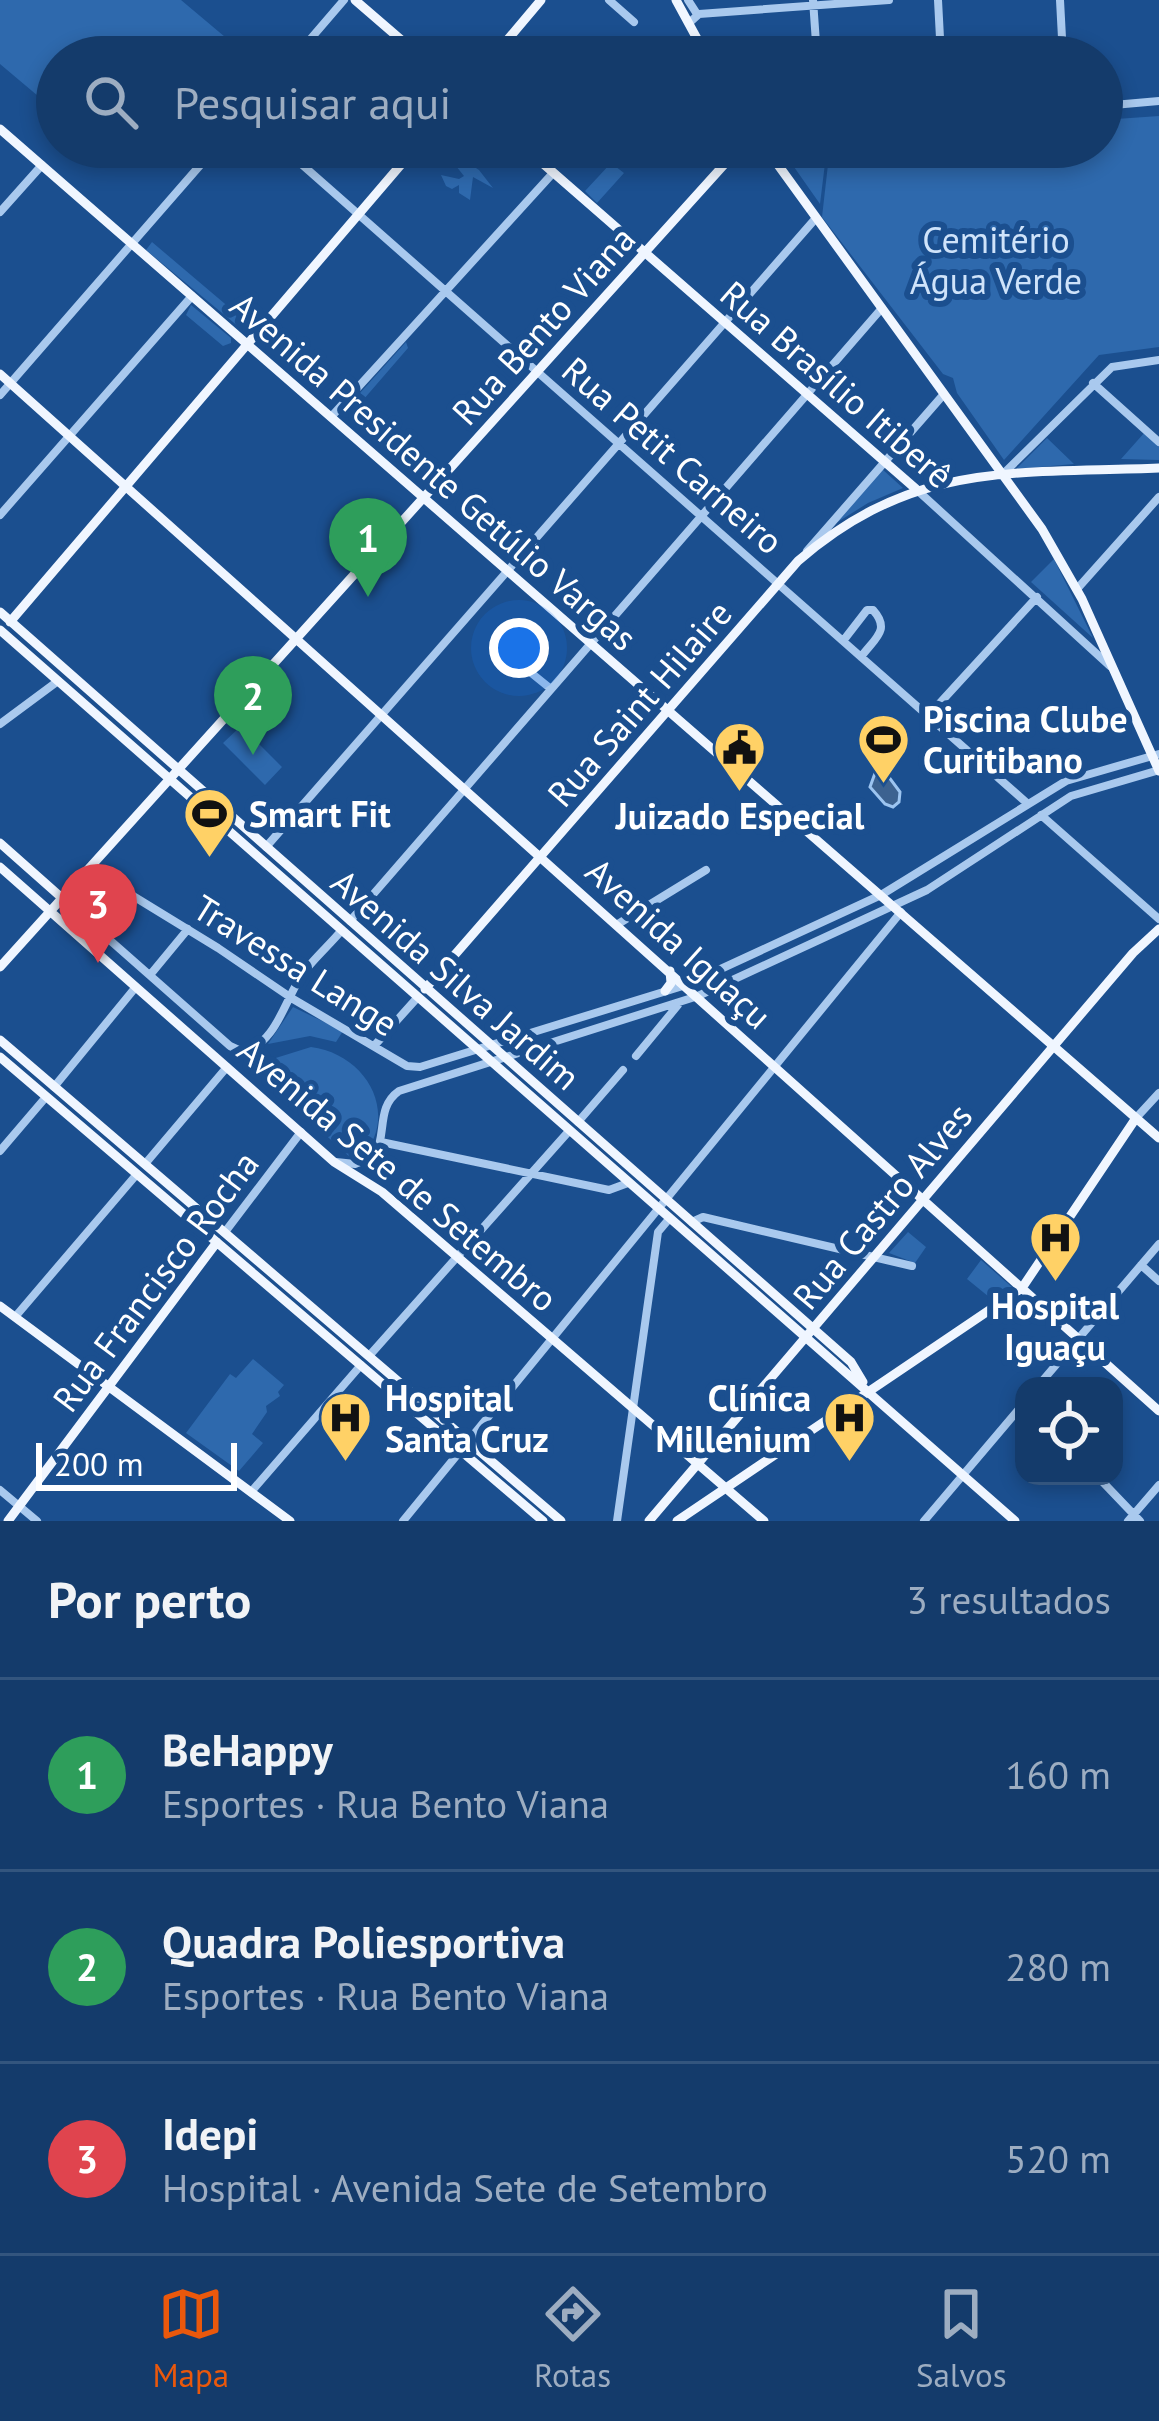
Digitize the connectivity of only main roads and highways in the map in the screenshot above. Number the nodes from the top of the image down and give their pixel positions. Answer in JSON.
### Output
{"nodes":[{"id":1,"x":356,"y":0,"type":"edge"},
{"id":2,"x":541,"y":0,"type":"edge"},
{"id":3,"x":676,"y":0,"type":"edge"},
{"id":4,"x":397,"y":36,"type":"edge"},
{"id":5,"x":511,"y":36,"type":"edge"},
{"id":6,"x":695,"y":36,"type":"edge"},
{"id":7,"x":0,"y":129,"type":"edge"},
{"id":8,"x":36,"y":160,"type":"edge"},
{"id":9,"x":45,"y":168,"type":"edge"},
{"id":10,"x":398,"y":168,"type":"edge"},
{"id":11,"x":548,"y":168,"type":"edge"},
{"id":12,"x":721,"y":168,"type":"edge"},
{"id":13,"x":780,"y":168,"type":"edge"},
{"id":14,"x":645,"y":253,"type":"junction"},
{"id":15,"x":247,"y":344,"type":"junction"},
{"id":16,"x":0,"y":374,"type":"edge"},
{"id":17,"x":1159,"y":468,"type":"edge"},
{"id":18,"x":1002,"y":475,"type":"junction"},
{"id":19,"x":126,"y":486,"type":"junction"},
{"id":20,"x":916,"y":489,"type":"junction"},
{"id":21,"x":424,"y":497,"type":"junction"},
{"id":22,"x":0,"y":612,"type":"edge"},
{"id":23,"x":10,"y":621,"type":"junction"},
{"id":24,"x":1,"y":631,"type":"edge"},
{"id":25,"x":297,"y":638,"type":"junction"},
{"id":26,"x":109,"y":708,"type":"junction"},
{"id":27,"x":668,"y":710,"type":"junction"},
{"id":28,"x":106,"y":724,"type":"junction"},
{"id":29,"x":1156,"y":755,"type":"edge"},
{"id":30,"x":178,"y":770,"type":"junction"},
{"id":31,"x":1159,"y":771,"type":"edge"},
{"id":32,"x":170,"y":779,"type":"junction"},
{"id":33,"x":217,"y":821,"type":"junction"},
{"id":34,"x":246,"y":830,"type":"junction"},
{"id":35,"x":0,"y":843,"type":"edge"},
{"id":36,"x":541,"y":856,"type":"junction"},
{"id":37,"x":280,"y":860,"type":"junction"},
{"id":38,"x":0,"y":867,"type":"edge"},
{"id":39,"x":284,"y":880,"type":"junction"},
{"id":40,"x":62,"y":898,"type":"junction"},
{"id":41,"x":50,"y":911,"type":"junction"},
{"id":42,"x":1159,"y":929,"type":"edge"},
{"id":43,"x":0,"y":967,"type":"edge"},
{"id":44,"x":670,"y":970,"type":"junction"},
{"id":45,"x":426,"y":988,"type":"junction"},
{"id":46,"x":665,"y":991,"type":"road end"},
{"id":47,"x":417,"y":998,"type":"junction"},
{"id":48,"x":0,"y":1040,"type":"edge"},
{"id":49,"x":1054,"y":1046,"type":"junction"},
{"id":50,"x":0,"y":1058,"type":"edge"},
{"id":51,"x":28,"y":1064,"type":"junction"},
{"id":52,"x":520,"y":1070,"type":"junction"},
{"id":53,"x":29,"y":1082,"type":"junction"},
{"id":54,"x":523,"y":1091,"type":"junction"},
{"id":55,"x":1136,"y":1118,"type":"junction"},
{"id":56,"x":83,"y":1128,"type":"junction"},
{"id":57,"x":104,"y":1130,"type":"junction"},
{"id":58,"x":1159,"y":1138,"type":"edge"},
{"id":59,"x":141,"y":1169,"type":"junction"},
{"id":60,"x":173,"y":1189,"type":"junction"},
{"id":61,"x":923,"y":1199,"type":"junction"},
{"id":62,"x":182,"y":1212,"type":"junction"},
{"id":63,"x":221,"y":1237,"type":"junction"},
{"id":64,"x":1022,"y":1288,"type":"junction"},
{"id":65,"x":0,"y":1306,"type":"edge"},
{"id":66,"x":809,"y":1334,"type":"junction"},
{"id":67,"x":365,"y":1361,"type":"junction"},
{"id":68,"x":109,"y":1387,"type":"junction"},
{"id":69,"x":869,"y":1391,"type":"junction"},
{"id":70,"x":429,"y":1407,"type":"junction"},
{"id":71,"x":1159,"y":1411,"type":"edge"},
{"id":72,"x":436,"y":1429,"type":"junction"},
{"id":73,"x":464,"y":1446,"type":"junction"},
{"id":74,"x":698,"y":1464,"type":"junction"},
{"id":75,"x":726,"y":1488,"type":"junction"},
{"id":76,"x":290,"y":1520,"type":"edge"},
{"id":77,"x":8,"y":1521,"type":"edge"},
{"id":78,"x":543,"y":1521,"type":"edge"},
{"id":79,"x":561,"y":1521,"type":"edge"},
{"id":80,"x":649,"y":1521,"type":"edge"},
{"id":81,"x":677,"y":1521,"type":"edge"},
{"id":82,"x":764,"y":1521,"type":"edge"},
{"id":83,"x":1015,"y":1521,"type":"edge"}],
"edges":[{"from":1,"to":4,"type":"main road"},
{"from":2,"to":5,"type":"main road"},
{"from":3,"to":6,"type":"main road"},
{"from":7,"to":8,"type":"main road","name":"Avenida Presidente Getúlio Vargas"},
{"from":9,"to":15,"type":"main road","name":"Avenida Presidente Getúlio Vargas"},
{"from":10,"to":15,"type":"main road"},
{"from":11,"to":14,"type":"main road","name":"Rua Brasílio Itiberê"},
{"from":12,"to":14,"type":"main road","name":"Rua Bento Viana"},
{"from":13,"to":18,"type":"main road"},
{"from":14,"to":20,"type":"main road","name":"Rua Brasílio Itiberê"},
{"from":14,"to":21,"type":"main road","name":"Rua Bento Viana"},
{"from":15,"to":19,"type":"main road"},
{"from":15,"to":21,"type":"main road","name":"Avenida Presidente Getúlio Vargas"},
{"from":16,"to":19,"type":"main road","name":"Avenida Iguaçu"},
{"from":17,"to":18,"type":"main road"},
{"from":18,"to":20,"type":"main road"},
{"from":18,"to":29,"type":"main road"},
{"from":19,"to":23,"type":"main road"},
{"from":19,"to":25,"type":"main road","name":"Avenida Iguaçu"},
{"from":20,"to":27,"type":"main road","name":"Rua Saint Hilaire"},
{"from":21,"to":25,"type":"main road","name":"Rua Bento Viana"},
{"from":21,"to":27,"type":"main road","name":"Avenida Presidente Getúlio Vargas"},
{"from":22,"to":23,"type":"main road","name":"Avenida Silva Jardim"},
{"from":23,"to":24,"type":"main road"},
{"from":23,"to":26,"type":"main road","name":"Avenida Silva Jardim"},
{"from":24,"to":28,"type":"main road","name":"Avenida Silva Jardim"},
{"from":25,"to":30,"type":"main road","name":"Rua Bento Viana"},
{"from":25,"to":36,"type":"main road","name":"Avenida Iguaçu"},
{"from":26,"to":28,"type":"main road"},
{"from":26,"to":30,"type":"main road","name":"Avenida Silva Jardim"},
{"from":27,"to":36,"type":"main road","name":"Rua Saint Hilaire"},
{"from":27,"to":49,"type":"main road","name":"Avenida Presidente Getúlio Vargas"},
{"from":28,"to":32,"type":"main road","name":"Avenida Silva Jardim"},
{"from":29,"to":31,"type":"main road"},
{"from":30,"to":32,"type":"main road","name":"Rua Bento Viana"},
{"from":30,"to":34,"type":"main road","name":"Avenida Silva Jardim"},
{"from":32,"to":33,"type":"main road","name":"Avenida Silva Jardim"},
{"from":32,"to":40,"type":"main road","name":"Rua Bento Viana"},
{"from":33,"to":34,"type":"main road"},
{"from":33,"to":39,"type":"main road","name":"Avenida Silva Jardim"},
{"from":34,"to":37,"type":"main road","name":"Avenida Silva Jardim"},
{"from":35,"to":40,"type":"main road","name":"Avenida Sete de Setembro"},
{"from":36,"to":44,"type":"main road","name":"Avenida Iguaçu"},
{"from":36,"to":45,"type":"main road","name":"Rua Saint Hilaire"},
{"from":37,"to":39,"type":"main road"},
{"from":37,"to":45,"type":"main road","name":"Avenida Silva Jardim"},
{"from":38,"to":41,"type":"main road","name":"Avenida Sete de Setembro"},
{"from":39,"to":47,"type":"main road","name":"Avenida Silva Jardim"},
{"from":40,"to":41,"type":"main road","name":"Rua Bento Viana"},
{"from":41,"to":43,"type":"main road","name":"Rua Bento Viana"},
{"from":41,"to":74,"type":"main road","name":"Avenida Sete de Setembro"},
{"from":42,"to":49,"type":"main road","name":"Rua Castro Alves"},
{"from":44,"to":46,"type":"main road"},
{"from":44,"to":61,"type":"main road","name":"Avenida Iguaçu"},
{"from":45,"to":47,"type":"main road","name":"Rua Saint Hilaire"},
{"from":45,"to":52,"type":"main road","name":"Avenida Silva Jardim"},
{"from":47,"to":54,"type":"main road","name":"Avenida Silva Jardim"},
{"from":48,"to":51,"type":"main road"},
{"from":49,"to":55,"type":"main road","name":"Avenida Presidente Getúlio Vargas"},
{"from":49,"to":61,"type":"main road","name":"Rua Castro Alves"},
{"from":50,"to":53,"type":"main road"},
{"from":51,"to":53,"type":"main road"},
{"from":51,"to":57,"type":"main road"},
{"from":52,"to":54,"type":"main road"},
{"from":52,"to":66,"type":"main road","name":"Avenida Silva Jardim"},
{"from":53,"to":56,"type":"main road"},
{"from":54,"to":66,"type":"main road","name":"Avenida Silva Jardim"},
{"from":55,"to":58,"type":"main road","name":"Avenida Presidente Getúlio Vargas"},
{"from":55,"to":64,"type":"main road"},
{"from":56,"to":57,"type":"main road"},
{"from":56,"to":59,"type":"main road"},
{"from":57,"to":59,"type":"main road"},
{"from":59,"to":60,"type":"main road"},
{"from":59,"to":62,"type":"main road"},
{"from":60,"to":62,"type":"main road"},
{"from":60,"to":63,"type":"main road"},
{"from":61,"to":64,"type":"main road","name":"Avenida Iguaçu"},
{"from":61,"to":66,"type":"main road","name":"Rua Castro Alves"},
{"from":62,"to":63,"type":"main road"},
{"from":63,"to":67,"type":"main road"},
{"from":63,"to":68,"type":"main road","name":"Rua Francisco Rocha"},
{"from":64,"to":69,"type":"main road"},
{"from":64,"to":71,"type":"main road","name":"Avenida Iguaçu"},
{"from":65,"to":68,"type":"main road"},
{"from":66,"to":69,"type":"main road","name":"Avenida Silva Jardim"},
{"from":66,"to":74,"type":"main road","name":"Rua Castro Alves"},
{"from":67,"to":70,"type":"main road"},
{"from":67,"to":72,"type":"main road"},
{"from":68,"to":76,"type":"main road"},
{"from":68,"to":77,"type":"main road","name":"Rua Francisco Rocha"},
{"from":69,"to":75,"type":"main road"},
{"from":69,"to":83,"type":"main road","name":"Avenida Silva Jardim"},
{"from":70,"to":72,"type":"main road"},
{"from":70,"to":73,"type":"main road"},
{"from":72,"to":73,"type":"main road"},
{"from":73,"to":78,"type":"main road"},
{"from":73,"to":79,"type":"main road"},
{"from":74,"to":75,"type":"main road","name":"Avenida Sete de Setembro"},
{"from":74,"to":80,"type":"main road","name":"Rua Castro Alves"},
{"from":75,"to":81,"type":"main road"},
{"from":75,"to":82,"type":"main road","name":"Avenida Sete de Setembro"}]}
